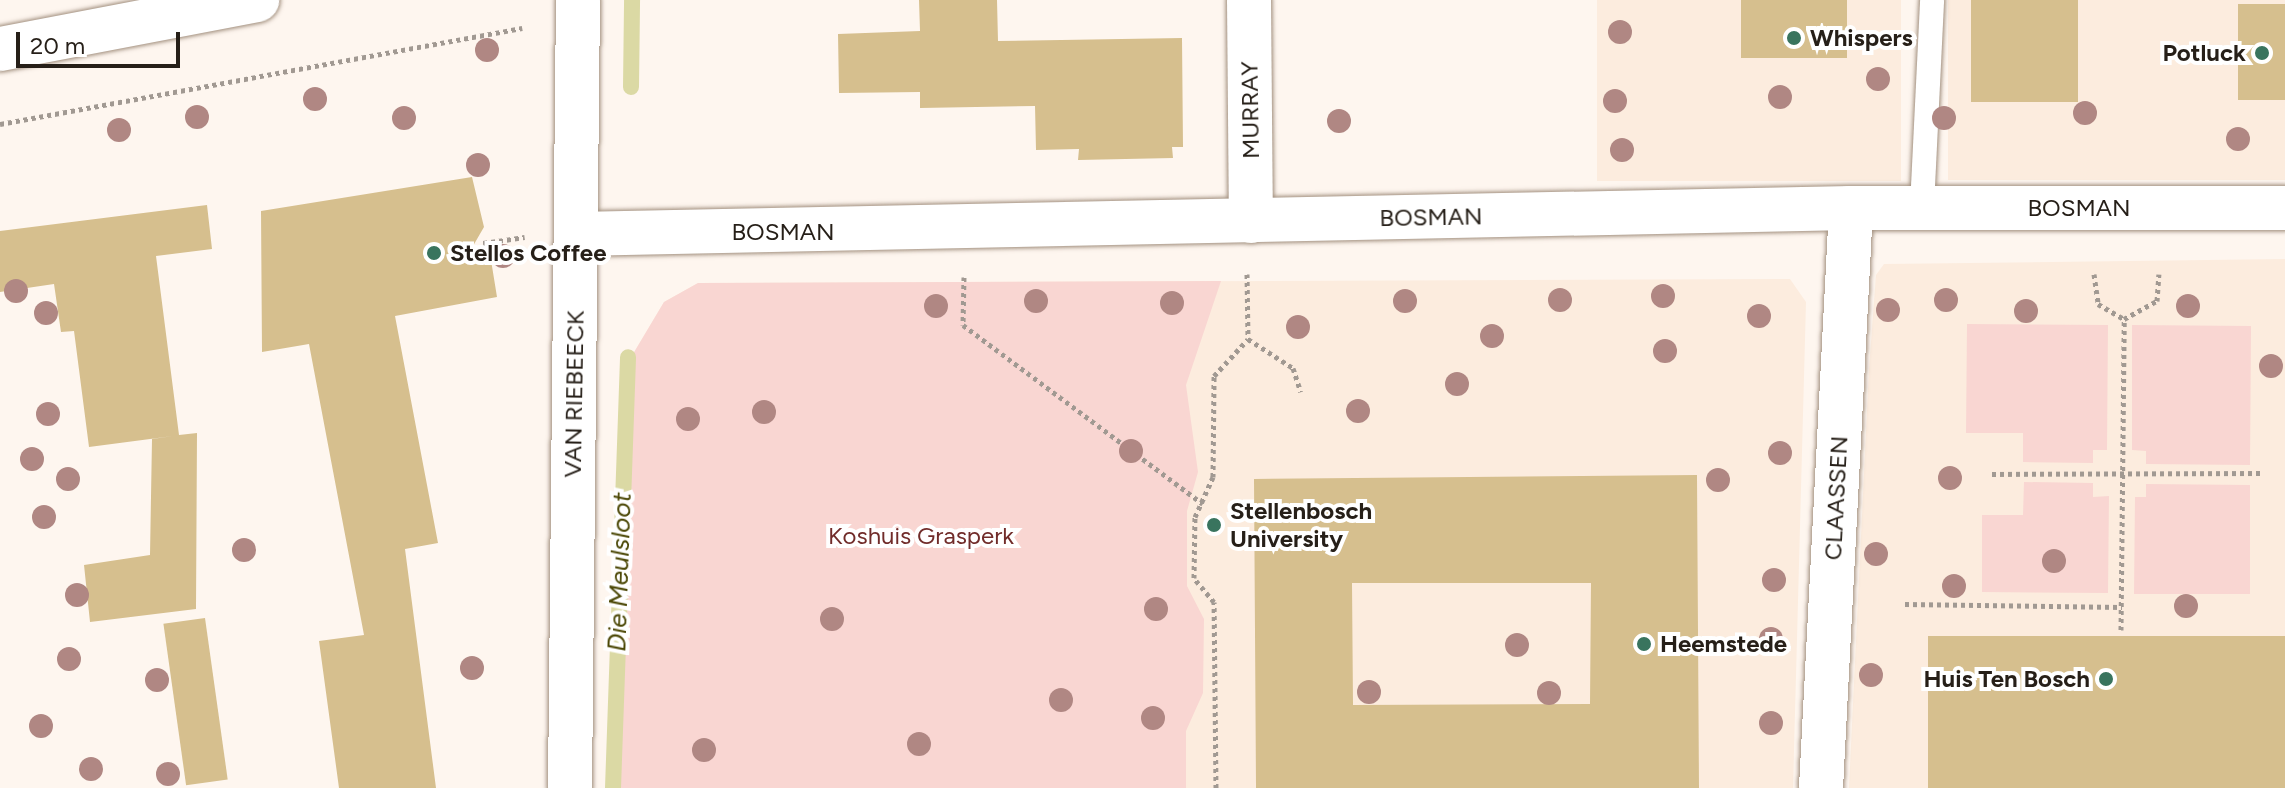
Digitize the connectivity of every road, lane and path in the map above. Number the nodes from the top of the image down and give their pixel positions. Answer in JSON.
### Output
{"nodes":[{"id":1,"x":257,"y":0,"type":"edge"},
{"id":2,"x":578,"y":0,"type":"edge"},
{"id":3,"x":1249,"y":0,"type":"edge"},
{"id":4,"x":1932,"y":0,"type":"edge"},
{"id":5,"x":522,"y":28,"type":"dead end"},
{"id":6,"x":0,"y":49,"type":"edge"},
{"id":7,"x":0,"y":124,"type":"edge"},
{"id":8,"x":1922,"y":207,"type":"junction"},
{"id":9,"x":1851,"y":208,"type":"junction"},
{"id":10,"x":2285,"y":208,"type":"edge"},
{"id":11,"x":1251,"y":221,"type":"junction"},
{"id":12,"x":557,"y":236,"type":"junction"},
{"id":13,"x":483,"y":243,"type":"dead end"},
{"id":14,"x":1247,"y":274,"type":"dead end"},
{"id":15,"x":2094,"y":274,"type":"dead end"},
{"id":16,"x":2159,"y":274,"type":"dead end"},
{"id":17,"x":964,"y":277,"type":"dead end"},
{"id":18,"x":2124,"y":319,"type":"junction"},
{"id":19,"x":1248,"y":339,"type":"junction"},
{"id":20,"x":1301,"y":392,"type":"dead end"},
{"id":21,"x":2122,"y":473,"type":"junction"},
{"id":22,"x":2264,"y":473,"type":"dead end"},
{"id":23,"x":1992,"y":474,"type":"dead end"},
{"id":24,"x":1203,"y":504,"type":"junction"},
{"id":25,"x":1905,"y":604,"type":"dead end"},
{"id":26,"x":2122,"y":607,"type":"junction"},
{"id":27,"x":2121,"y":630,"type":"dead end"},
{"id":28,"x":570,"y":788,"type":"edge"},
{"id":29,"x":1216,"y":788,"type":"edge"},
{"id":30,"x":1821,"y":788,"type":"edge"}],
"edges":[{"from":1,"to":6,"type":"street"},
{"from":2,"to":12,"type":"street","name":"VAN RIEBEECK"},
{"from":3,"to":11,"type":"street","name":"MURRAY"},
{"from":4,"to":8,"type":"lane"},
{"from":5,"to":7,"type":"path"},
{"from":8,"to":9,"type":"street","name":"BOSMAN"},
{"from":8,"to":10,"type":"street","name":"BOSMAN"},
{"from":9,"to":11,"type":"street","name":"BOSMAN"},
{"from":9,"to":30,"type":"street","name":"CLAASSEN"},
{"from":11,"to":12,"type":"street","name":"BOSMAN"},
{"from":12,"to":13,"type":"path"},
{"from":12,"to":28,"type":"street","name":"VAN RIEBEECK"},
{"from":14,"to":19,"type":"path"},
{"from":15,"to":18,"type":"path"},
{"from":16,"to":18,"type":"path"},
{"from":17,"to":24,"type":"path"},
{"from":18,"to":21,"type":"path"},
{"from":19,"to":20,"type":"path"},
{"from":19,"to":24,"type":"path"},
{"from":21,"to":22,"type":"path"},
{"from":21,"to":23,"type":"path"},
{"from":21,"to":26,"type":"path"},
{"from":24,"to":29,"type":"path"},
{"from":25,"to":26,"type":"path"},
{"from":26,"to":27,"type":"path"}]}
